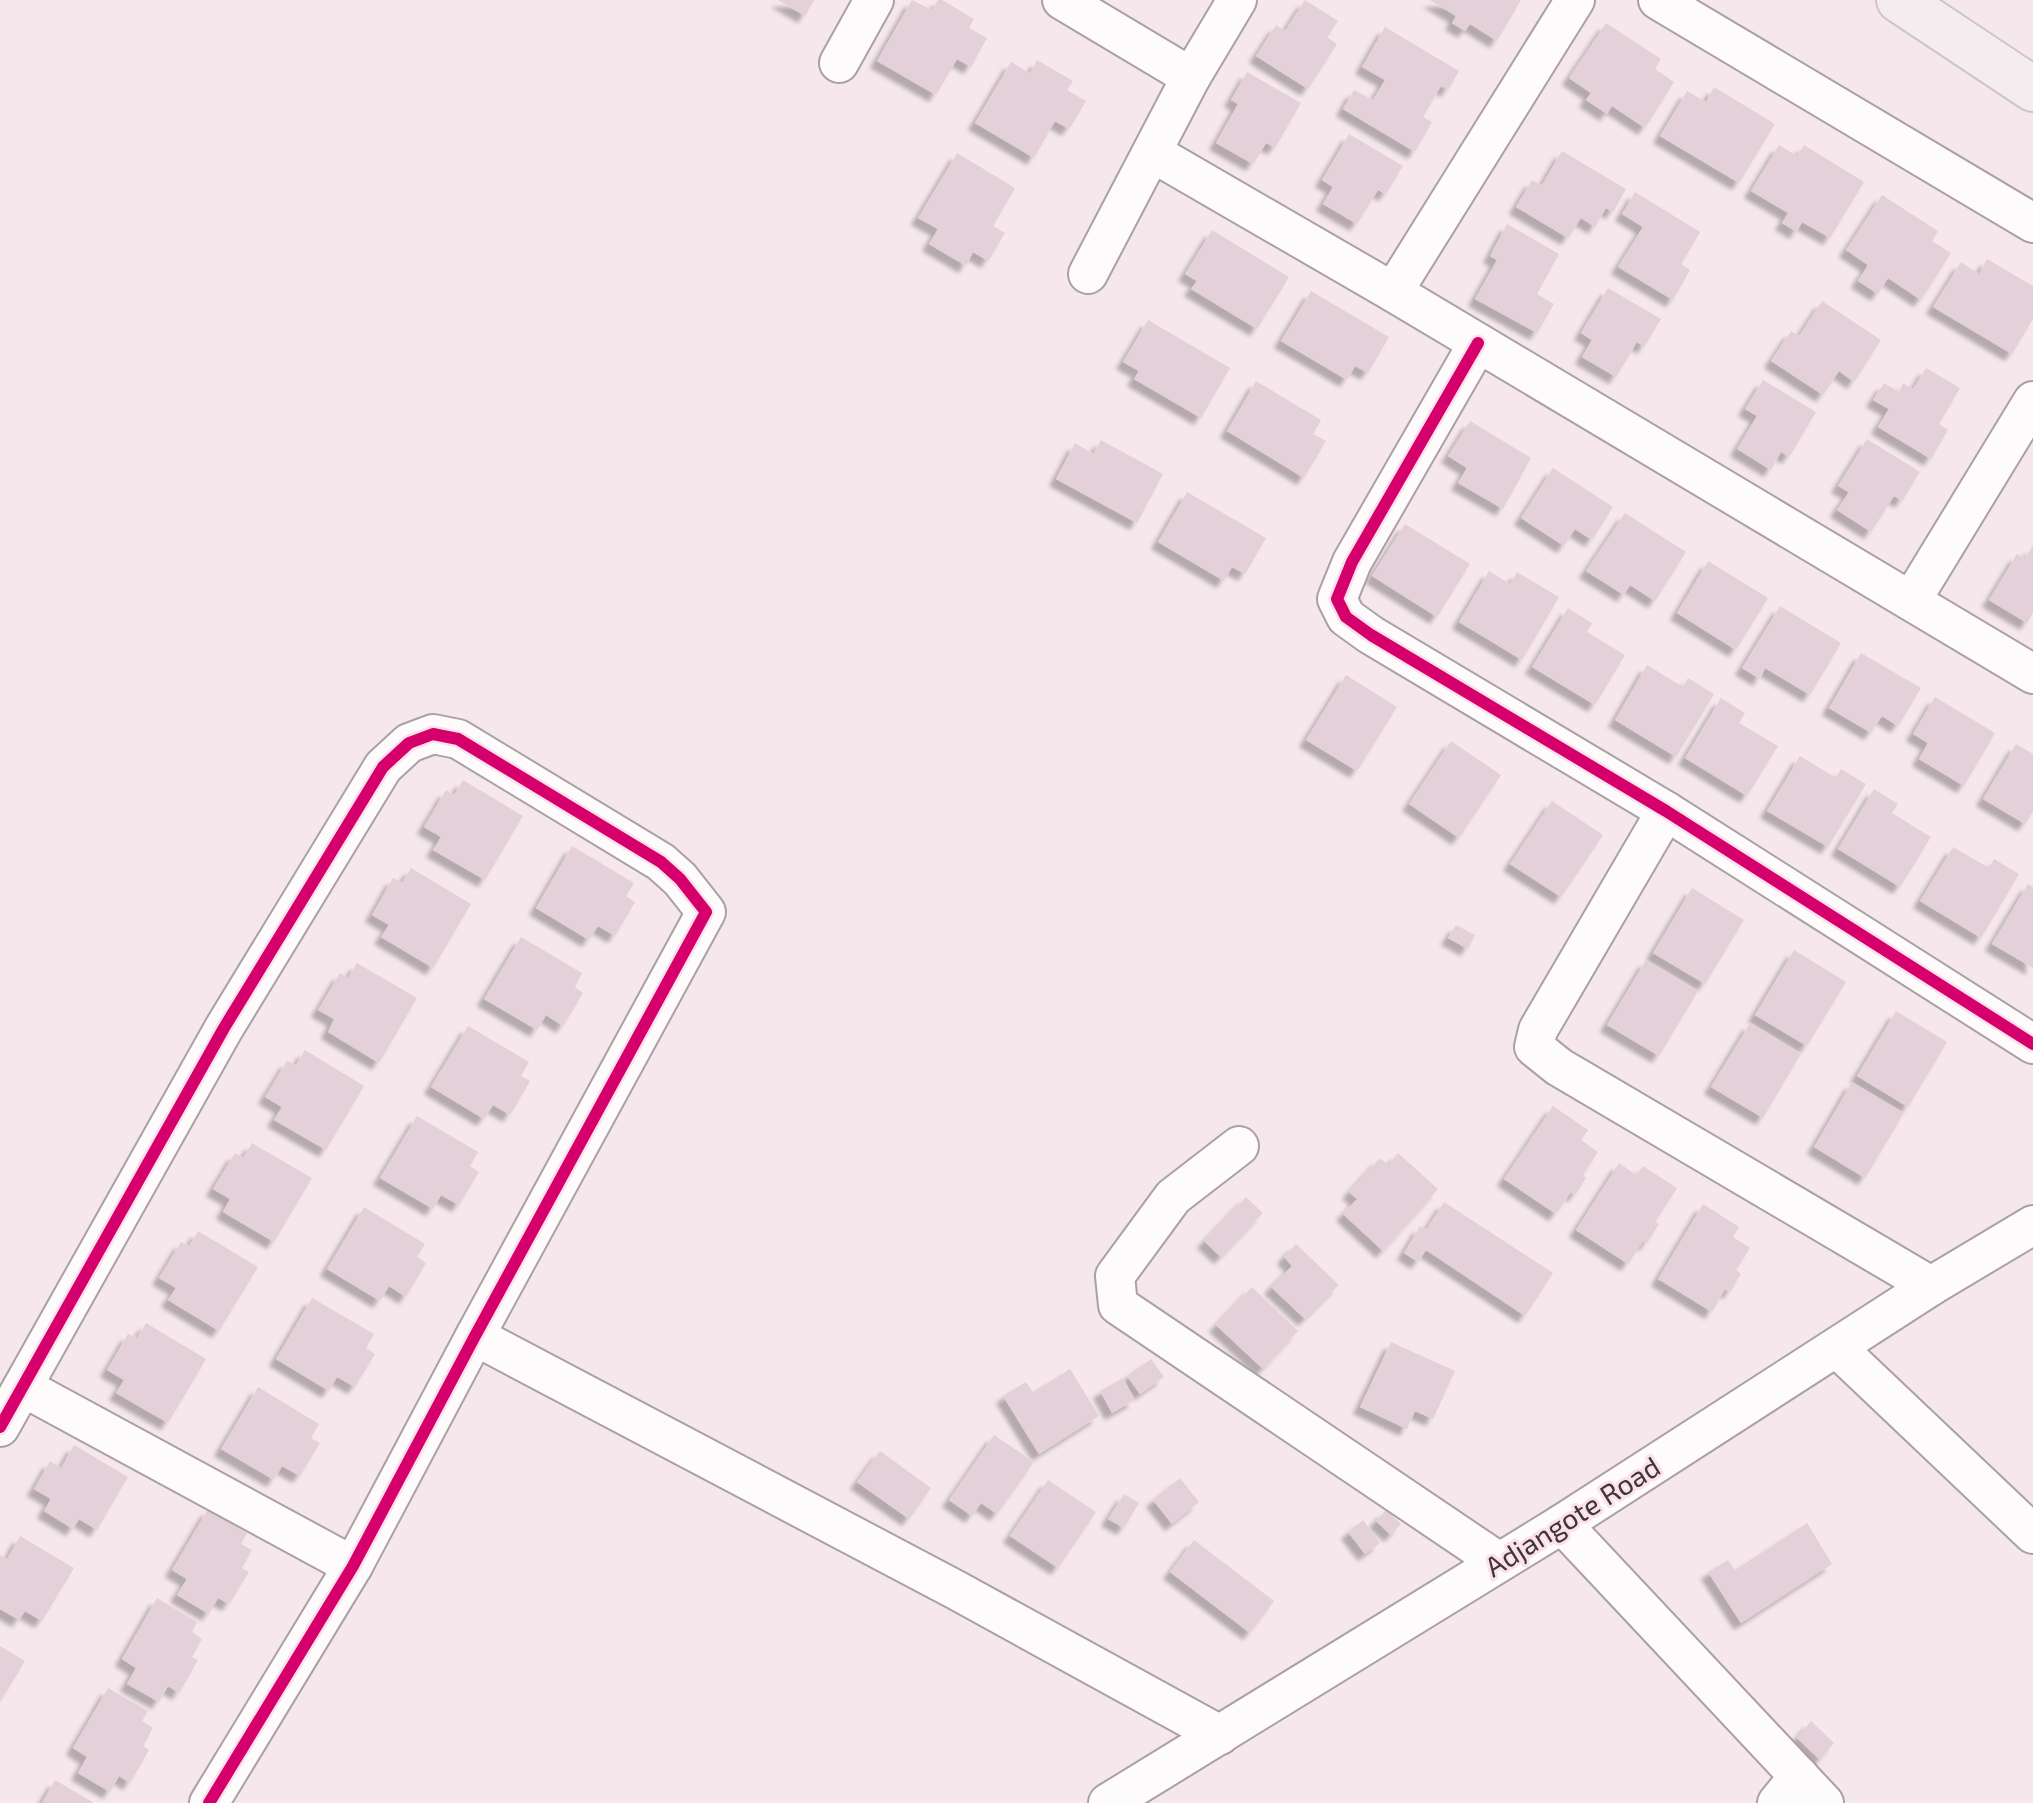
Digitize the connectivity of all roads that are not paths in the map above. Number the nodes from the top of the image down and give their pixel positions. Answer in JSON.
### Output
{"nodes":[{"id":1,"x":874,"y":0,"type":"edge"},
{"id":2,"x":1062,"y":0,"type":"edge"},
{"id":3,"x":1237,"y":0,"type":"edge"},
{"id":4,"x":1575,"y":0,"type":"edge"},
{"id":5,"x":1658,"y":0,"type":"edge"},
{"id":6,"x":1899,"y":0,"type":"edge"},
{"id":7,"x":839,"y":63,"type":"dead end"},
{"id":8,"x":1191,"y":77,"type":"junction"},
{"id":9,"x":2033,"y":89,"type":"edge"},
{"id":10,"x":1153,"y":153,"type":"junction"},
{"id":11,"x":2033,"y":223,"type":"edge"},
{"id":12,"x":1088,"y":274,"type":"dead end"},
{"id":13,"x":1393,"y":292,"type":"junction"},
{"id":14,"x":1478,"y":343,"type":"junction"},
{"id":15,"x":2033,"y":401,"type":"edge"},
{"id":16,"x":1911,"y":601,"type":"junction"},
{"id":17,"x":2033,"y":674,"type":"edge"},
{"id":18,"x":1666,"y":811,"type":"junction"},
{"id":19,"x":2033,"y":1044,"type":"edge"},
{"id":20,"x":1239,"y":1146,"type":"dead end"},
{"id":21,"x":2033,"y":1225,"type":"edge"},
{"id":22,"x":1931,"y":1286,"type":"junction"},
{"id":23,"x":475,"y":1336,"type":"junction"},
{"id":24,"x":1837,"y":1348,"type":"junction"},
{"id":25,"x":23,"y":1387,"type":"junction"},
{"id":26,"x":0,"y":1427,"type":"edge"},
{"id":27,"x":1562,"y":1524,"type":"junction"},
{"id":28,"x":2033,"y":1534,"type":"edge"},
{"id":29,"x":1499,"y":1562,"type":"junction"},
{"id":30,"x":353,"y":1566,"type":"junction"},
{"id":31,"x":1220,"y":1735,"type":"junction"},
{"id":32,"x":1788,"y":1789,"type":"edge"},
{"id":33,"x":209,"y":1803,"type":"edge"},
{"id":34,"x":1108,"y":1803,"type":"edge"},
{"id":35,"x":1824,"y":1803,"type":"edge"}],
"edges":[{"from":1,"to":7,"type":"street"},
{"from":2,"to":8,"type":"street"},
{"from":3,"to":8,"type":"street"},
{"from":4,"to":13,"type":"street"},
{"from":5,"to":11,"type":"street"},
{"from":6,"to":9,"type":"main road"},
{"from":8,"to":10,"type":"street"},
{"from":10,"to":12,"type":"street"},
{"from":10,"to":13,"type":"street"},
{"from":13,"to":14,"type":"street"},
{"from":14,"to":16,"type":"street"},
{"from":14,"to":18,"type":"street"},
{"from":15,"to":16,"type":"street"},
{"from":16,"to":17,"type":"street"},
{"from":18,"to":19,"type":"street"},
{"from":18,"to":22,"type":"street"},
{"from":20,"to":29,"type":"street"},
{"from":21,"to":22,"type":"street","name":"Adjangote Road"},
{"from":22,"to":24,"type":"street","name":"Adjangote Road"},
{"from":23,"to":25,"type":"street"},
{"from":23,"to":30,"type":"street"},
{"from":23,"to":31,"type":"street"},
{"from":24,"to":27,"type":"street","name":"Adjangote Road"},
{"from":24,"to":28,"type":"street"},
{"from":25,"to":26,"type":"street"},
{"from":25,"to":30,"type":"street"},
{"from":27,"to":29,"type":"street","name":"Adjangote Road"},
{"from":27,"to":32,"type":"street"},
{"from":29,"to":31,"type":"street","name":"Adjangote Road"},
{"from":30,"to":33,"type":"street"},
{"from":31,"to":34,"type":"street","name":"Adjangote Road"},
{"from":32,"to":35,"type":"street"}]}
